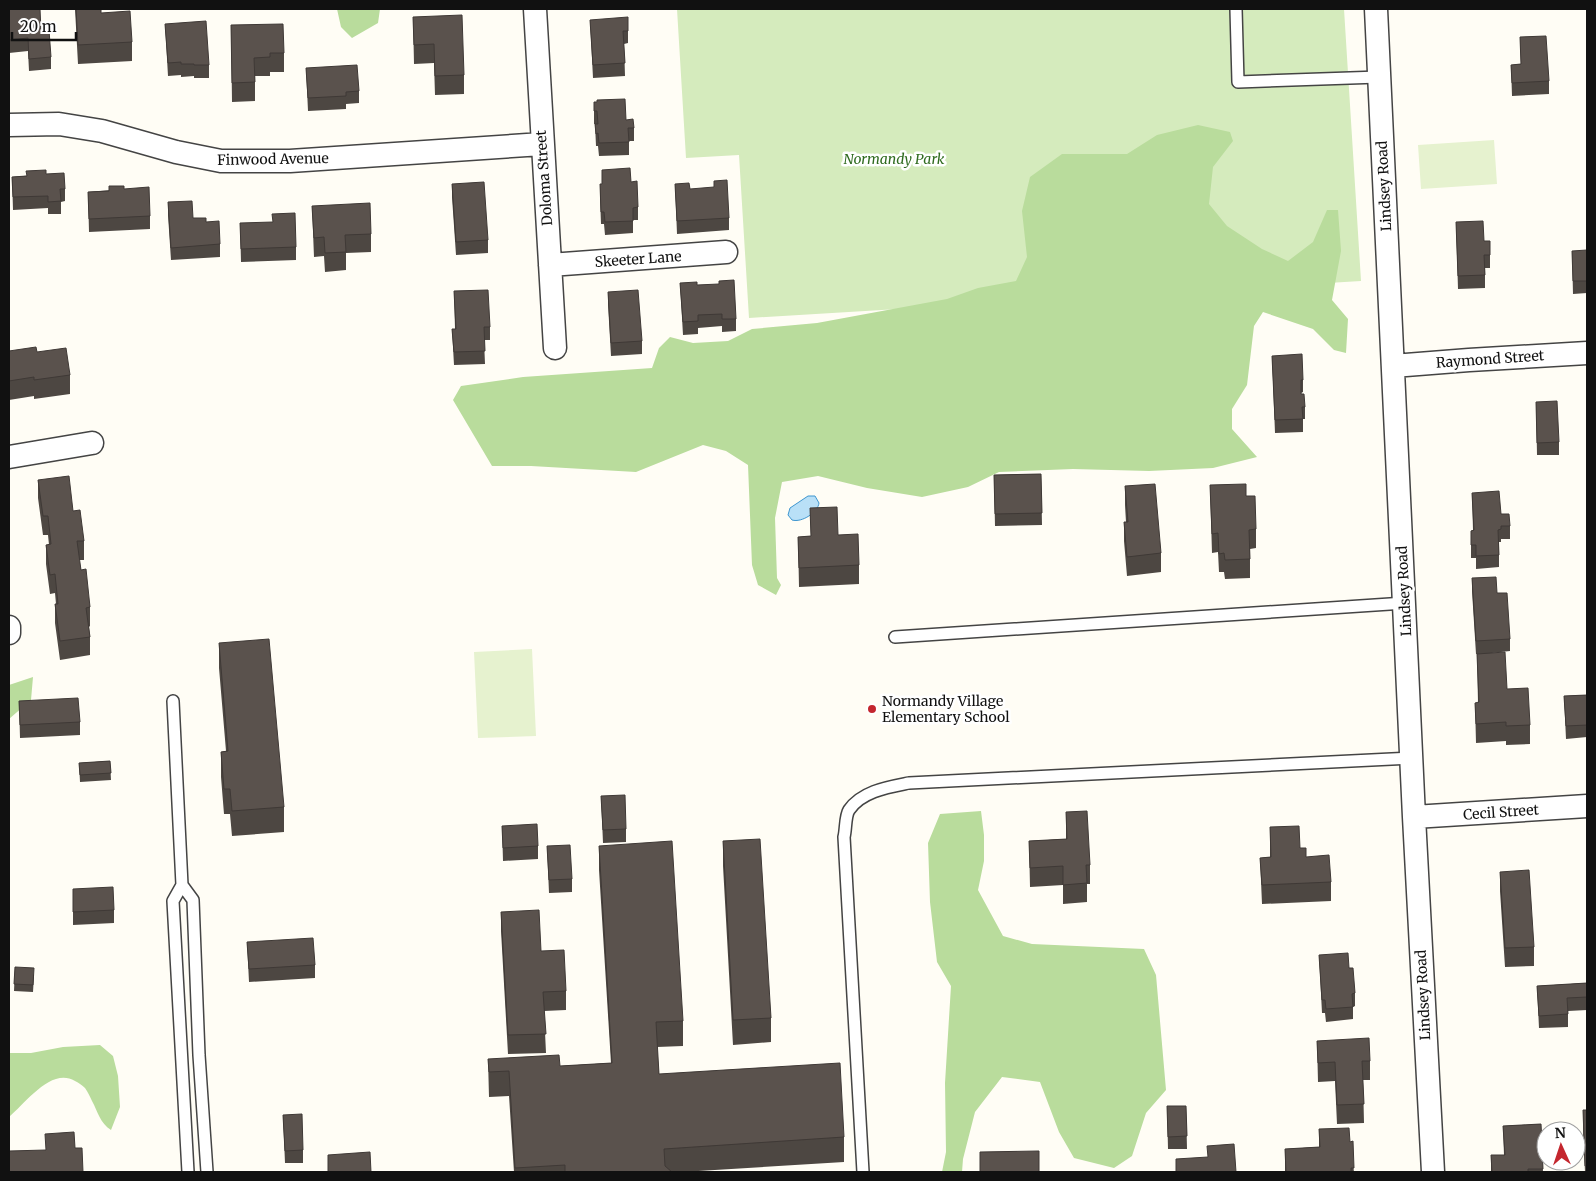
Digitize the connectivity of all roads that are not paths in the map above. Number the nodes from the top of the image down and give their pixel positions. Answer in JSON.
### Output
{"nodes":[{"id":1,"x":535,"y":9,"type":"edge"},
{"id":2,"x":1236,"y":9,"type":"edge"},
{"id":3,"x":1376,"y":9,"type":"edge"},
{"id":4,"x":1379,"y":77,"type":"junction"},
{"id":5,"x":9,"y":125,"type":"edge"},
{"id":6,"x":542,"y":144,"type":"junction"},
{"id":7,"x":726,"y":252,"type":"dead end"},
{"id":8,"x":550,"y":265,"type":"junction"},
{"id":9,"x":555,"y":348,"type":"dead end"},
{"id":10,"x":1587,"y":353,"type":"edge"},
{"id":11,"x":1393,"y":366,"type":"junction"},
{"id":12,"x":92,"y":444,"type":"dead end"},
{"id":13,"x":9,"y":457,"type":"edge"},
{"id":14,"x":1405,"y":603,"type":"junction"},
{"id":15,"x":9,"y":627,"type":"edge"},
{"id":16,"x":9,"y":633,"type":"edge"},
{"id":17,"x":895,"y":637,"type":"dead end"},
{"id":18,"x":174,"y":701,"type":"dead end"},
{"id":19,"x":1412,"y":758,"type":"junction"},
{"id":20,"x":1587,"y":806,"type":"edge"},
{"id":21,"x":1414,"y":817,"type":"junction"},
{"id":22,"x":182,"y":885,"type":"junction"},
{"id":23,"x":188,"y":1172,"type":"edge"},
{"id":24,"x":206,"y":1172,"type":"edge"},
{"id":25,"x":863,"y":1172,"type":"edge"},
{"id":26,"x":1433,"y":1172,"type":"edge"}],
"edges":[{"from":1,"to":6,"type":"street","name":"Doloma Street"},
{"from":2,"to":4,"type":"lane"},
{"from":3,"to":4,"type":"street","name":"Lindsey Road"},
{"from":4,"to":11,"type":"street","name":"Lindsey Road"},
{"from":5,"to":6,"type":"street","name":"Finwood Avenue"},
{"from":6,"to":8,"type":"street","name":"Doloma Street"},
{"from":7,"to":8,"type":"street","name":"Skeeter Lane"},
{"from":8,"to":9,"type":"street","name":"Doloma Street"},
{"from":10,"to":11,"type":"street","name":"Raymond Street"},
{"from":11,"to":14,"type":"street","name":"Lindsey Road"},
{"from":12,"to":13,"type":"street"},
{"from":14,"to":17,"type":"lane"},
{"from":14,"to":19,"type":"street","name":"Lindsey Road"},
{"from":15,"to":16,"type":"street"},
{"from":18,"to":22,"type":"lane"},
{"from":19,"to":21,"type":"street","name":"Lindsey Road"},
{"from":19,"to":25,"type":"lane"},
{"from":20,"to":21,"type":"street","name":"Cecil Street"},
{"from":21,"to":26,"type":"street","name":"Lindsey Road"},
{"from":22,"to":23,"type":"lane"},
{"from":22,"to":24,"type":"lane"}]}
